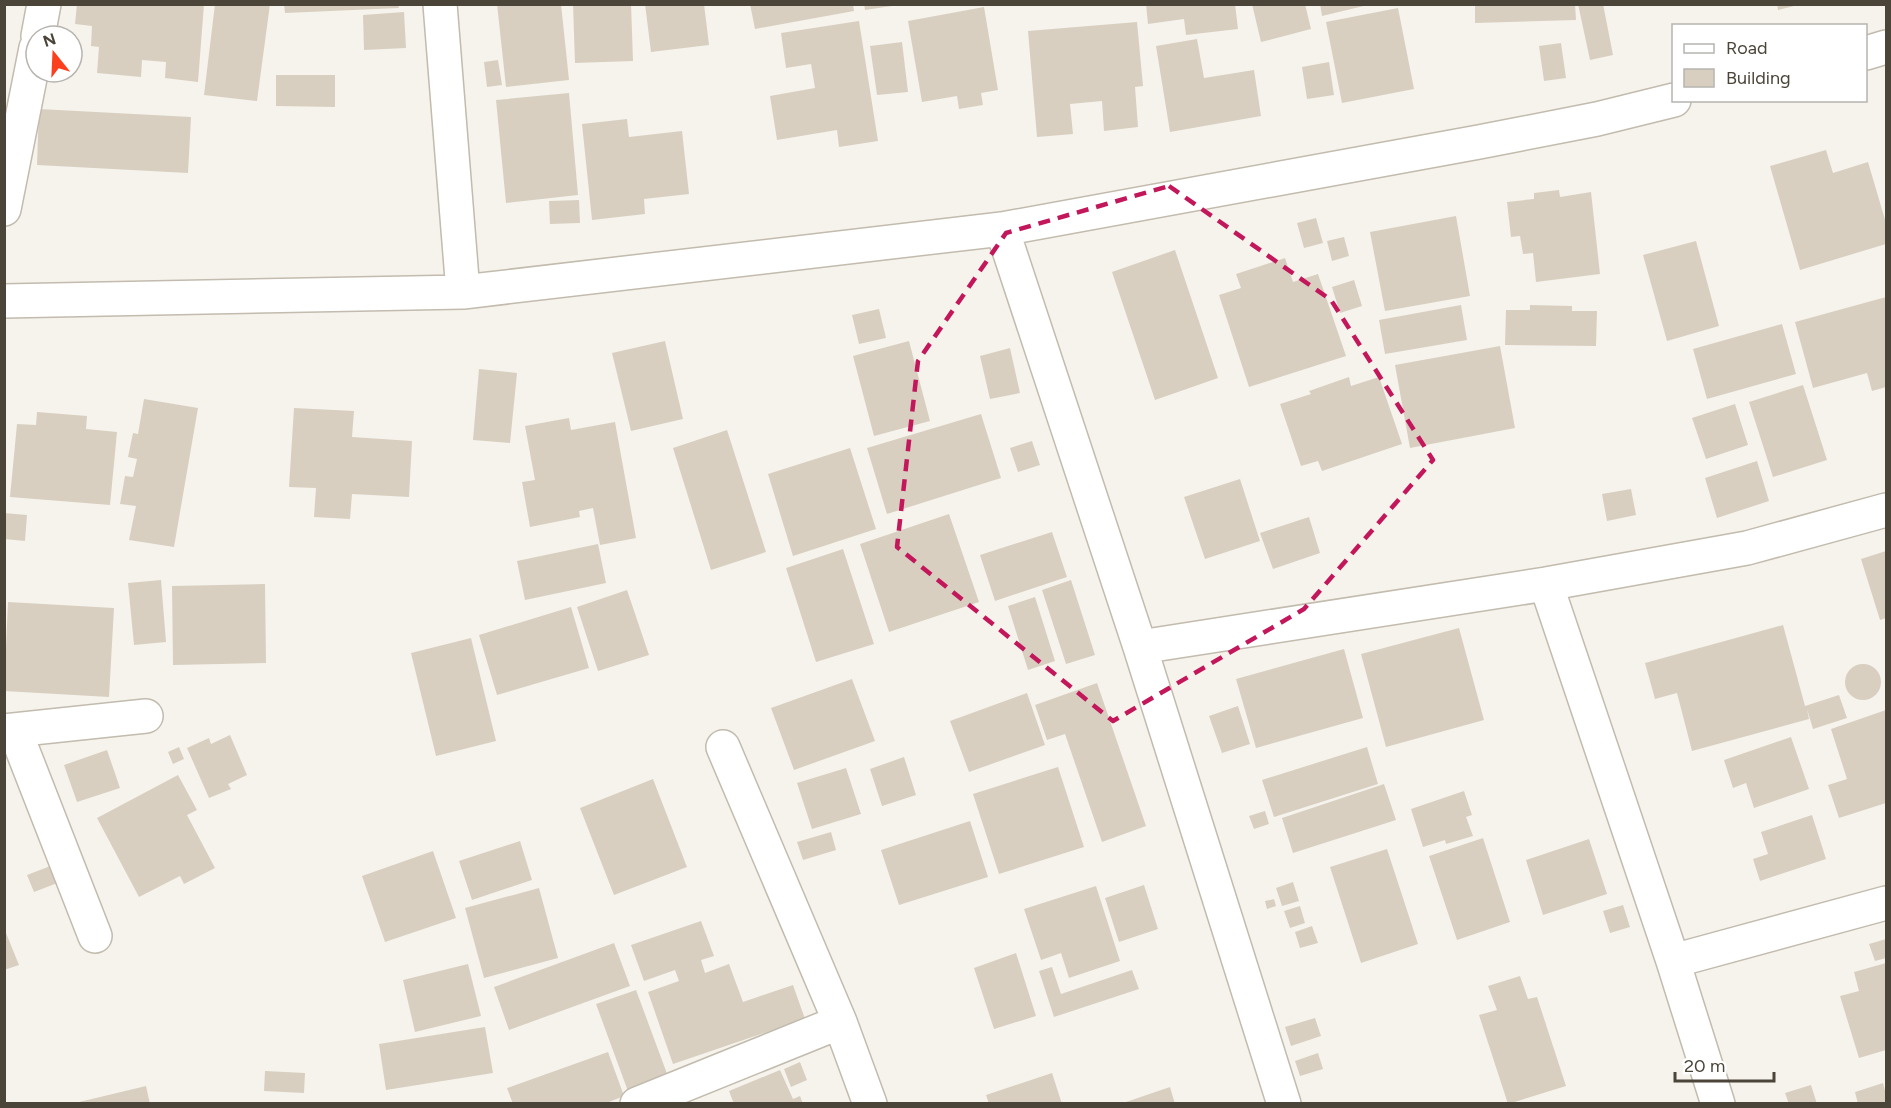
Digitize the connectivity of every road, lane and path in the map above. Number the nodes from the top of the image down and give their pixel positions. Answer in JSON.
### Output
{"nodes":[{"id":1,"x":44,"y":4,"type":"edge"},
{"id":2,"x":440,"y":4,"type":"edge"},
{"id":3,"x":40,"y":24,"type":"edge"},
{"id":4,"x":1887,"y":47,"type":"edge"},
{"id":5,"x":1867,"y":53,"type":"edge"},
{"id":6,"x":29,"y":84,"type":"edge"},
{"id":7,"x":1672,"y":100,"type":"edge"},
{"id":8,"x":4,"y":209,"type":"edge"},
{"id":9,"x":1002,"y":229,"type":"junction"},
{"id":10,"x":463,"y":292,"type":"junction"},
{"id":11,"x":4,"y":301,"type":"edge"},
{"id":12,"x":1887,"y":510,"type":"edge"},
{"id":13,"x":1546,"y":584,"type":"junction"},
{"id":14,"x":1140,"y":647,"type":"junction"},
{"id":15,"x":146,"y":716,"type":"dead end"},
{"id":16,"x":10,"y":731,"type":"edge"},
{"id":17,"x":723,"y":747,"type":"dead end"},
{"id":18,"x":1887,"y":903,"type":"edge"},
{"id":19,"x":95,"y":936,"type":"dead end"},
{"id":20,"x":1673,"y":962,"type":"junction"},
{"id":21,"x":840,"y":1022,"type":"junction"},
{"id":22,"x":637,"y":1104,"type":"edge"},
{"id":23,"x":870,"y":1104,"type":"edge"},
{"id":24,"x":1284,"y":1104,"type":"edge"},
{"id":25,"x":1718,"y":1104,"type":"edge"}],
"edges":[{"from":1,"to":3,"type":"street"},
{"from":2,"to":10,"type":"street"},
{"from":4,"to":5,"type":"street"},
{"from":6,"to":8,"type":"street"},
{"from":7,"to":9,"type":"street"},
{"from":9,"to":10,"type":"street"},
{"from":9,"to":14,"type":"street"},
{"from":10,"to":11,"type":"street"},
{"from":12,"to":13,"type":"street"},
{"from":13,"to":14,"type":"street"},
{"from":13,"to":20,"type":"street"},
{"from":14,"to":24,"type":"street"},
{"from":15,"to":16,"type":"street"},
{"from":16,"to":19,"type":"street"},
{"from":17,"to":21,"type":"street"},
{"from":18,"to":20,"type":"street"},
{"from":20,"to":25,"type":"street"},
{"from":21,"to":22,"type":"street"},
{"from":21,"to":23,"type":"street"}]}
